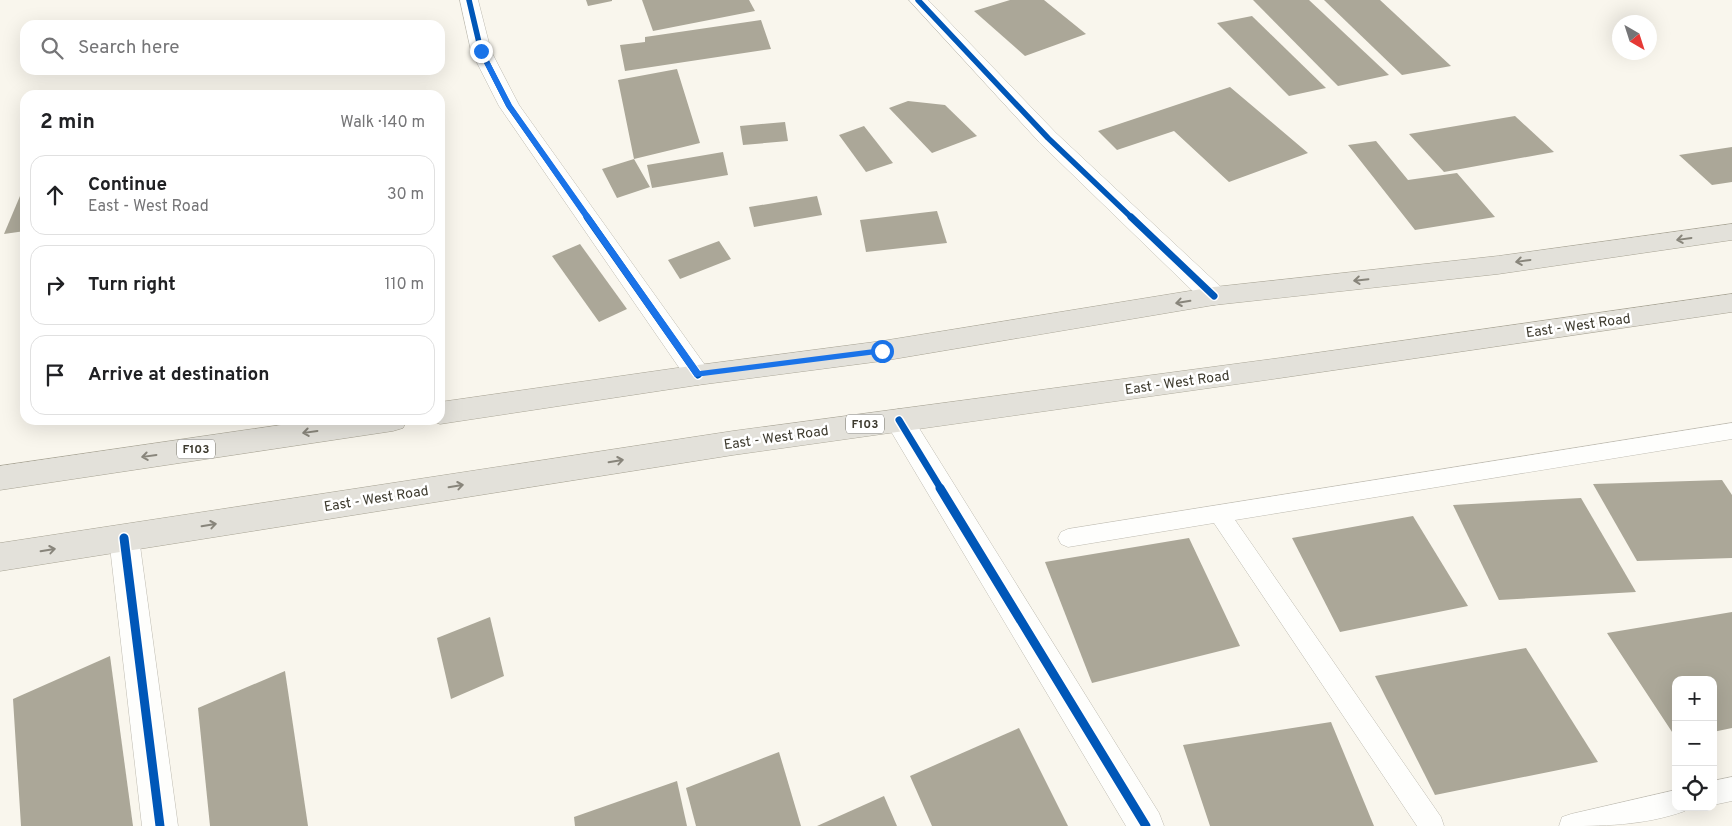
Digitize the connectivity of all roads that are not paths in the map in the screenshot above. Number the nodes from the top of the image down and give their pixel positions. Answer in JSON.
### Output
{"nodes":[{"id":1,"x":469,"y":0,"type":"edge"},
{"id":2,"x":928,"y":3,"type":"edge"},
{"id":3,"x":1732,"y":232,"type":"edge"},
{"id":4,"x":1214,"y":296,"type":"junction"},
{"id":5,"x":1732,"y":302,"type":"edge"},
{"id":6,"x":698,"y":375,"type":"junction"},
{"id":7,"x":445,"y":412,"type":"edge"},
{"id":8,"x":899,"y":420,"type":"junction"},
{"id":9,"x":359,"y":425,"type":"edge"},
{"id":10,"x":1732,"y":431,"type":"edge"},
{"id":11,"x":0,"y":478,"type":"edge"},
{"id":12,"x":1220,"y":515,"type":"junction"},
{"id":13,"x":124,"y":538,"type":"junction"},
{"id":14,"x":1068,"y":538,"type":"dead end"},
{"id":15,"x":0,"y":557,"type":"edge"},
{"id":16,"x":1732,"y":789,"type":"edge"},
{"id":17,"x":1717,"y":792,"type":"edge"},
{"id":18,"x":1672,"y":803,"type":"edge"},
{"id":19,"x":160,"y":826,"type":"edge"},
{"id":20,"x":1146,"y":826,"type":"edge"},
{"id":21,"x":1432,"y":826,"type":"edge"},
{"id":22,"x":1571,"y":826,"type":"edge"}],
"edges":[{"from":1,"to":6,"type":"street"},
{"from":2,"to":4,"type":"street"},
{"from":3,"to":4,"type":"main road","one_way":true},
{"from":4,"to":6,"type":"main road","one_way":true},
{"from":5,"to":8,"type":"main road","name":"East - West Road","number":"F103"},
{"from":6,"to":7,"type":"main road"},
{"from":13,"to":8,"type":"main road","name":"East - West Road","number":"F103","one_way":true},
{"from":8,"to":20,"type":"street"},
{"from":9,"to":11,"type":"main road","number":"F103","one_way":true},
{"from":10,"to":12,"type":"lane"},
{"from":12,"to":14,"type":"lane"},
{"from":12,"to":21,"type":"lane"},
{"from":15,"to":13,"type":"main road","name":"East - West Road","number":"F103","one_way":true},
{"from":13,"to":19,"type":"street"},
{"from":16,"to":17,"type":"lane"},
{"from":18,"to":22,"type":"lane"}]}
